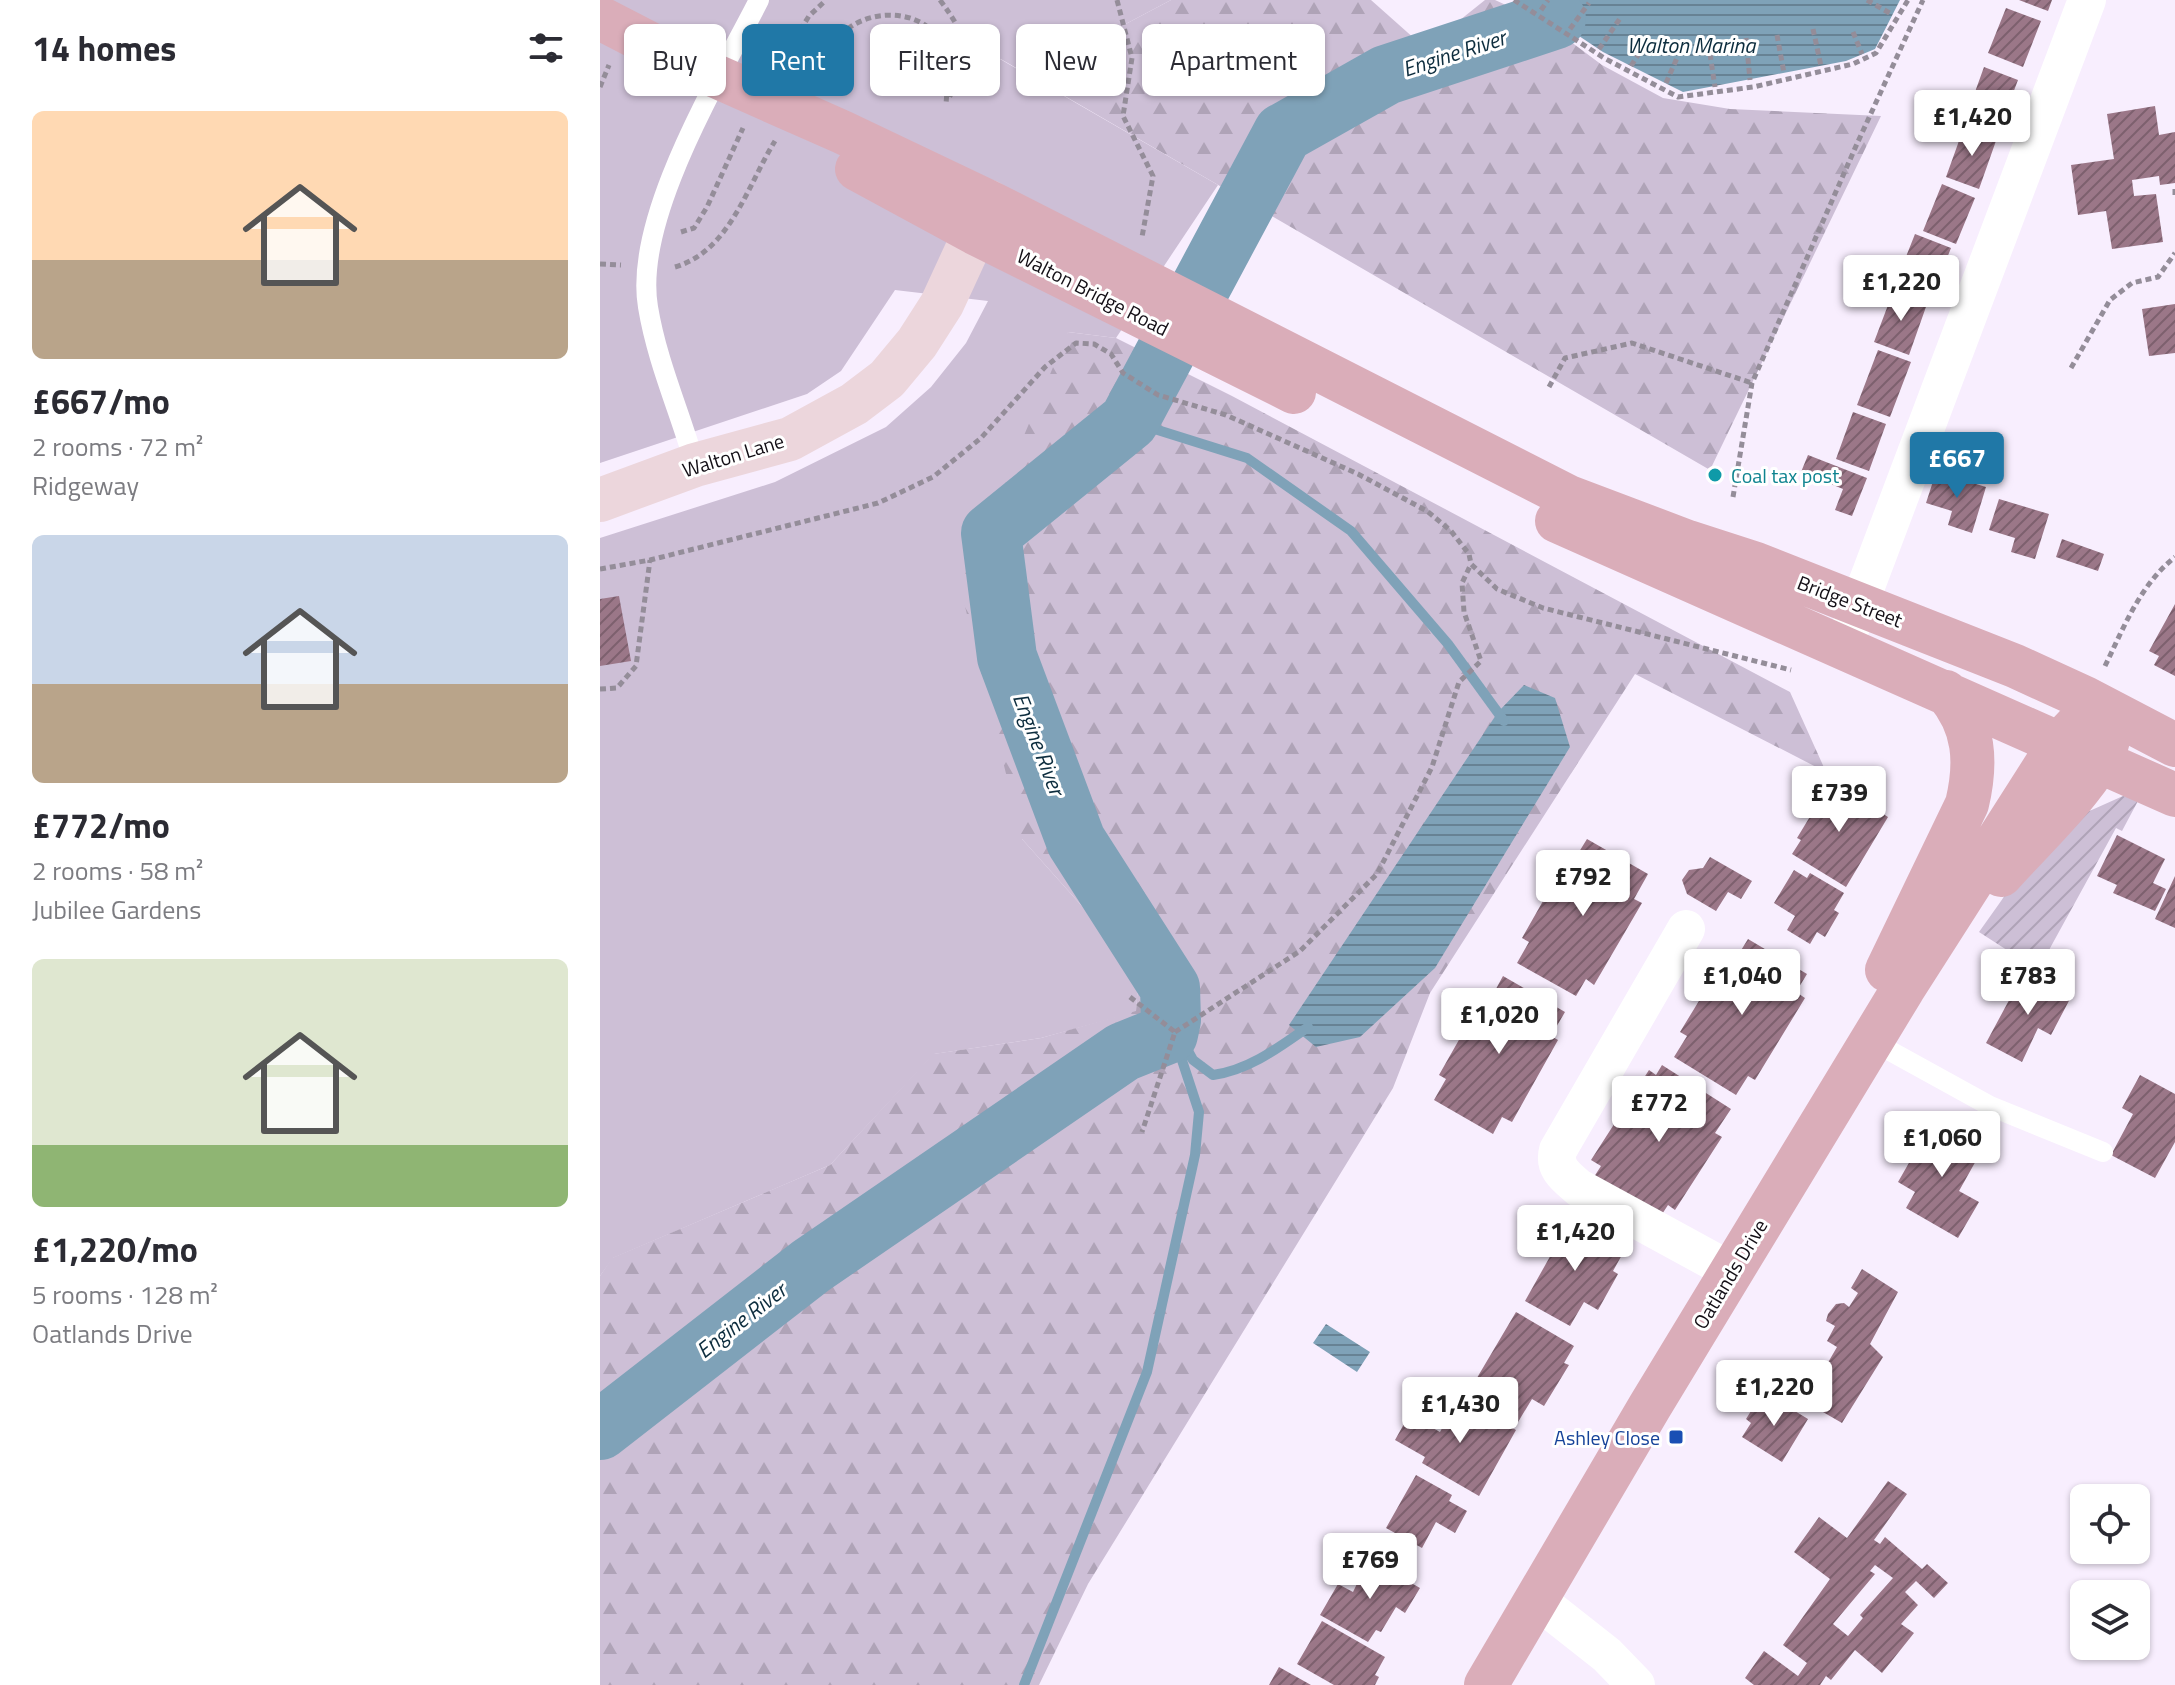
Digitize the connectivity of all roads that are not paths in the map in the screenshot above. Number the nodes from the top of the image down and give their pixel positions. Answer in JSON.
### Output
{"nodes":[{"id":1,"x":759,"y":0,"type":"edge"},
{"id":2,"x":2087,"y":0,"type":"edge"},
{"id":3,"x":600,"y":18,"type":"edge"},
{"id":4,"x":982,"y":217,"type":"junction"},
{"id":5,"x":695,"y":465,"type":"junction"},
{"id":6,"x":1512,"y":485,"type":"junction"},
{"id":7,"x":600,"y":500,"type":"edge"},
{"id":8,"x":1860,"y":604,"type":"junction"},
{"id":9,"x":1844,"y":646,"type":"junction"},
{"id":10,"x":1946,"y":692,"type":"junction"},
{"id":11,"x":2101,"y":701,"type":"junction"},
{"id":12,"x":2060,"y":743,"type":"junction"},
{"id":13,"x":2175,"y":745,"type":"edge"},
{"id":14,"x":2099,"y":761,"type":"junction"},
{"id":15,"x":2175,"y":795,"type":"edge"},
{"id":16,"x":1686,"y":929,"type":"dead end"},
{"id":17,"x":1903,"y":989,"type":"junction"},
{"id":18,"x":1872,"y":1041,"type":"junction"},
{"id":19,"x":1850,"y":1078,"type":"junction"},
{"id":20,"x":2103,"y":1152,"type":"dead end"},
{"id":21,"x":1731,"y":1271,"type":"junction"},
{"id":22,"x":1536,"y":1599,"type":"junction"},
{"id":23,"x":1486,"y":1685,"type":"edge"},
{"id":24,"x":1636,"y":1685,"type":"edge"}],
"edges":[{"from":1,"to":5,"type":"lane"},
{"from":2,"to":8,"type":"street"},
{"from":3,"to":4,"type":"main road","name":"Walton Bridge Road"},
{"from":4,"to":5,"type":"street","name":"Walton Lane"},
{"from":4,"to":6,"type":"main road","name":"Walton Bridge Road"},
{"from":4,"to":6,"type":"main road","name":"Walton Bridge Road"},
{"from":5,"to":7,"type":"street","name":"Walton Lane"},
{"from":6,"to":8,"type":"main road","name":"Bridge Street"},
{"from":6,"to":9,"type":"main road","name":"Bridge Street"},
{"from":8,"to":9,"type":"street"},
{"from":8,"to":11,"type":"main road","name":"Bridge Street"},
{"from":9,"to":10,"type":"main road","name":"Bridge Street"},
{"from":10,"to":12,"type":"main road","name":"Bridge Street"},
{"from":10,"to":19,"type":"main road"},
{"from":11,"to":12,"type":"main road","name":"Oatlands Drive"},
{"from":11,"to":13,"type":"main road","name":"Bridge Street"},
{"from":11,"to":14,"type":"main road"},
{"from":12,"to":14,"type":"main road","name":"Bridge Street"},
{"from":12,"to":17,"type":"main road","name":"Oatlands Drive"},
{"from":14,"to":15,"type":"main road","name":"Bridge Street"},
{"from":14,"to":17,"type":"main road","name":"Oatlands Drive"},
{"from":16,"to":21,"type":"street"},
{"from":17,"to":18,"type":"main road","name":"Oatlands Drive"},
{"from":18,"to":19,"type":"main road","name":"Oatlands Drive"},
{"from":18,"to":20,"type":"lane"},
{"from":19,"to":21,"type":"main road","name":"Oatlands Drive"},
{"from":21,"to":22,"type":"main road","name":"Oatlands Drive"},
{"from":22,"to":23,"type":"main road","name":"Oatlands Drive"},
{"from":22,"to":24,"type":"street"}]}
